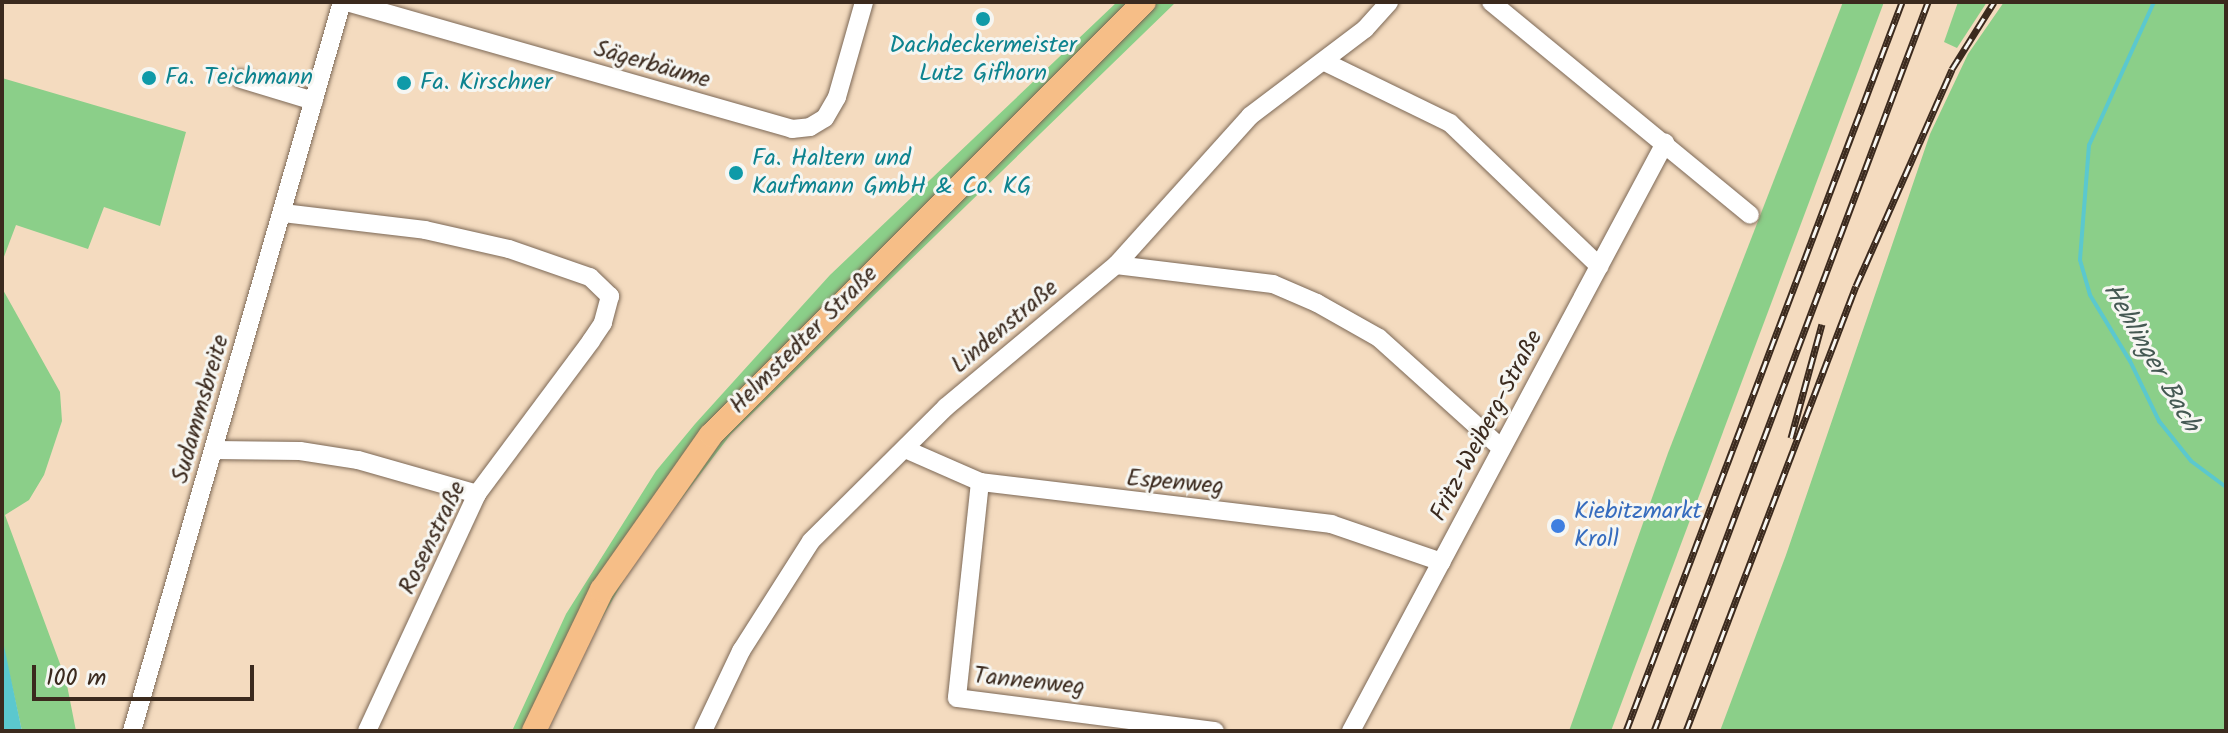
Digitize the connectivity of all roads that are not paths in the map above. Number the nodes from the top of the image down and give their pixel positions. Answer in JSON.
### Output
{"nodes":[{"id":1,"x":344,"y":2,"type":"edge"},
{"id":2,"x":864,"y":2,"type":"edge"},
{"id":3,"x":1144,"y":2,"type":"edge"},
{"id":4,"x":1389,"y":2,"type":"edge"},
{"id":5,"x":1491,"y":2,"type":"edge"},
{"id":6,"x":1325,"y":62,"type":"junction"},
{"id":7,"x":241,"y":79,"type":"dead end"},
{"id":8,"x":314,"y":101,"type":"junction"},
{"id":9,"x":1665,"y":143,"type":"junction"},
{"id":10,"x":283,"y":213,"type":"junction"},
{"id":11,"x":1750,"y":215,"type":"dead end"},
{"id":12,"x":1116,"y":265,"type":"junction"},
{"id":13,"x":1599,"y":266,"type":"junction"},
{"id":14,"x":1501,"y":448,"type":"junction"},
{"id":15,"x":905,"y":449,"type":"junction"},
{"id":16,"x":215,"y":450,"type":"junction"},
{"id":17,"x":980,"y":482,"type":"junction"},
{"id":18,"x":477,"y":494,"type":"junction"},
{"id":19,"x":1442,"y":562,"type":"junction"},
{"id":20,"x":132,"y":731,"type":"edge"},
{"id":21,"x":367,"y":731,"type":"edge"},
{"id":22,"x":534,"y":731,"type":"edge"},
{"id":23,"x":703,"y":731,"type":"edge"},
{"id":24,"x":1215,"y":731,"type":"edge"},
{"id":25,"x":1351,"y":731,"type":"edge"}],
"edges":[{"from":1,"to":2,"type":"street","name":"Sägerbäume"},
{"from":1,"to":8,"type":"street","name":"Sudammsbreite"},
{"from":3,"to":22,"type":"main road","name":"Helmstedter Straße"},
{"from":4,"to":6,"type":"street","name":"Lindenstraße"},
{"from":5,"to":9,"type":"street"},
{"from":6,"to":12,"type":"street","name":"Lindenstraße"},
{"from":6,"to":13,"type":"street"},
{"from":7,"to":8,"type":"street"},
{"from":8,"to":10,"type":"street","name":"Sudammsbreite"},
{"from":9,"to":11,"type":"street"},
{"from":9,"to":13,"type":"street","name":"Fritz-Weiberg-Straße"},
{"from":10,"to":16,"type":"street","name":"Sudammsbreite"},
{"from":10,"to":18,"type":"street","name":"Rosenstraße"},
{"from":12,"to":14,"type":"street"},
{"from":12,"to":15,"type":"street","name":"Lindenstraße"},
{"from":13,"to":14,"type":"street","name":"Fritz-Weiberg-Straße"},
{"from":14,"to":19,"type":"street","name":"Fritz-Weiberg-Straße"},
{"from":15,"to":17,"type":"street","name":"Espenweg"},
{"from":15,"to":23,"type":"street","name":"Lindenstraße"},
{"from":16,"to":18,"type":"street"},
{"from":16,"to":20,"type":"street","name":"Sudammsbreite"},
{"from":17,"to":19,"type":"street","name":"Espenweg"},
{"from":17,"to":24,"type":"street","name":"Tannenweg"},
{"from":18,"to":21,"type":"street","name":"Rosenstraße"},
{"from":19,"to":25,"type":"street","name":"Fritz-Weiberg-Straße"}]}
